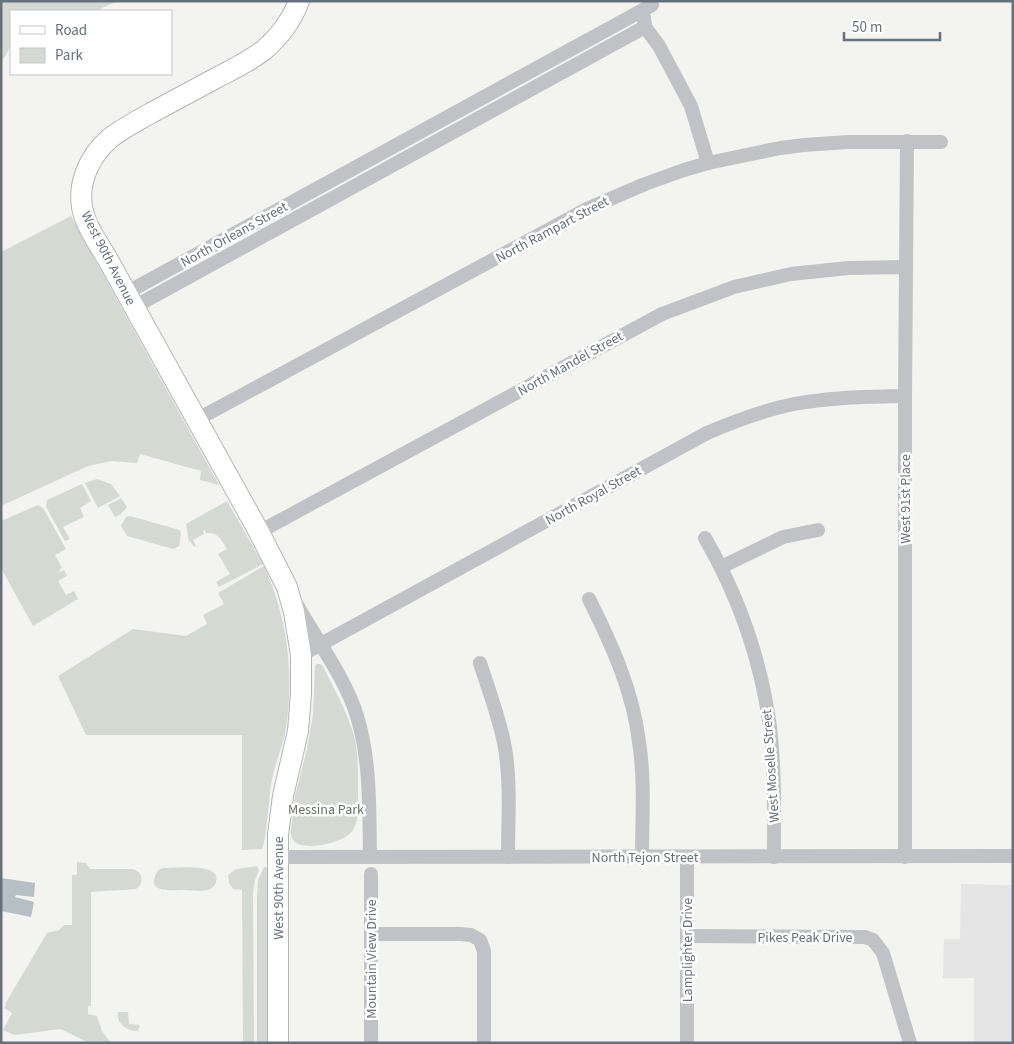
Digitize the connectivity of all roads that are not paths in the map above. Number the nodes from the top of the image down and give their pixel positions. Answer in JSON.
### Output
{"nodes":[{"id":1,"x":299,"y":1,"type":"edge"},
{"id":2,"x":655,"y":3,"type":"edge"},
{"id":3,"x":645,"y":27,"type":"junction"},
{"id":4,"x":484,"y":97,"type":"junction"},
{"id":5,"x":491,"y":111,"type":"junction"},
{"id":6,"x":907,"y":141,"type":"junction"},
{"id":7,"x":941,"y":142,"type":"dead end"},
{"id":8,"x":708,"y":164,"type":"junction"},
{"id":9,"x":341,"y":176,"type":"junction"},
{"id":10,"x":348,"y":190,"type":"junction"},
{"id":11,"x":906,"y":267,"type":"junction"},
{"id":12,"x":130,"y":300,"type":"junction"},
{"id":13,"x":905,"y":396,"type":"junction"},
{"id":14,"x":196,"y":420,"type":"junction"},
{"id":15,"x":818,"y":530,"type":"dead end"},
{"id":16,"x":259,"y":532,"type":"junction"},
{"id":17,"x":705,"y":538,"type":"dead end"},
{"id":18,"x":721,"y":566,"type":"junction"},
{"id":19,"x":287,"y":587,"type":"junction"},
{"id":20,"x":589,"y":599,"type":"dead end"},
{"id":21,"x":320,"y":645,"type":"junction"},
{"id":22,"x":301,"y":655,"type":"junction"},
{"id":23,"x":480,"y":663,"type":"dead end"},
{"id":24,"x":1013,"y":856,"type":"edge"},
{"id":25,"x":277,"y":857,"type":"junction"},
{"id":26,"x":370,"y":857,"type":"junction"},
{"id":27,"x":508,"y":857,"type":"junction"},
{"id":28,"x":642,"y":857,"type":"junction"},
{"id":29,"x":687,"y":857,"type":"junction"},
{"id":30,"x":774,"y":857,"type":"junction"},
{"id":31,"x":905,"y":857,"type":"junction"},
{"id":32,"x":371,"y":874,"type":"dead end"},
{"id":33,"x":371,"y":934,"type":"junction"},
{"id":34,"x":687,"y":936,"type":"junction"},
{"id":35,"x":278,"y":1043,"type":"edge"},
{"id":36,"x":372,"y":1043,"type":"edge"},
{"id":37,"x":484,"y":1043,"type":"edge"},
{"id":38,"x":687,"y":1043,"type":"edge"},
{"id":39,"x":910,"y":1043,"type":"edge"}],
"edges":[{"from":1,"to":12,"type":"street","name":"West 90th Avenue"},
{"from":2,"to":3,"type":"street","name":"North Orleans Street"},
{"from":2,"to":4,"type":"street","name":"North Orleans Street"},
{"from":3,"to":5,"type":"street","name":"North Orleans Street"},
{"from":3,"to":8,"type":"street"},
{"from":4,"to":5,"type":"street"},
{"from":4,"to":9,"type":"street","name":"North Orleans Street"},
{"from":5,"to":10,"type":"street","name":"North Orleans Street"},
{"from":6,"to":7,"type":"street","name":"North Rampart Street"},
{"from":6,"to":8,"type":"street","name":"North Rampart Street"},
{"from":6,"to":11,"type":"street","name":"West 91st Place"},
{"from":8,"to":14,"type":"street","name":"North Rampart Street"},
{"from":9,"to":10,"type":"street"},
{"from":9,"to":12,"type":"street","name":"North Orleans Street"},
{"from":10,"to":12,"type":"street","name":"North Orleans Street"},
{"from":11,"to":13,"type":"street","name":"West 91st Place"},
{"from":11,"to":16,"type":"street","name":"North Mandel Street"},
{"from":12,"to":14,"type":"street","name":"West 90th Avenue"},
{"from":13,"to":21,"type":"street","name":"North Royal Street"},
{"from":13,"to":31,"type":"street","name":"West 91st Place"},
{"from":14,"to":16,"type":"street","name":"West 90th Avenue"},
{"from":15,"to":18,"type":"street"},
{"from":16,"to":19,"type":"street","name":"West 90th Avenue"},
{"from":17,"to":18,"type":"street","name":"West Moselle Street"},
{"from":18,"to":30,"type":"street","name":"West Moselle Street"},
{"from":19,"to":21,"type":"street","name":"West 90th Avenue"},
{"from":19,"to":22,"type":"street","name":"West 90th Avenue"},
{"from":20,"to":28,"type":"street"},
{"from":21,"to":22,"type":"street","name":"North Royal Street"},
{"from":21,"to":26,"type":"street","name":"West 90th Avenue"},
{"from":22,"to":25,"type":"street","name":"West 90th Avenue"},
{"from":23,"to":27,"type":"street"},
{"from":24,"to":31,"type":"street","name":"North Tejon Street"},
{"from":25,"to":26,"type":"street","name":"North Tejon Street"},
{"from":25,"to":35,"type":"street","name":"West 90th Avenue"},
{"from":26,"to":27,"type":"street","name":"North Tejon Street"},
{"from":27,"to":28,"type":"street","name":"North Tejon Street"},
{"from":28,"to":29,"type":"street","name":"North Tejon Street"},
{"from":29,"to":30,"type":"street","name":"North Tejon Street"},
{"from":29,"to":34,"type":"street","name":"Lamplighter Drive"},
{"from":30,"to":31,"type":"street","name":"North Tejon Street"},
{"from":32,"to":33,"type":"street","name":"Mountain View Drive"},
{"from":33,"to":36,"type":"street","name":"Mountain View Drive"},
{"from":33,"to":37,"type":"street"},
{"from":34,"to":38,"type":"street","name":"Lamplighter Drive"},
{"from":34,"to":39,"type":"street","name":"Pikes Peak Drive"}]}
